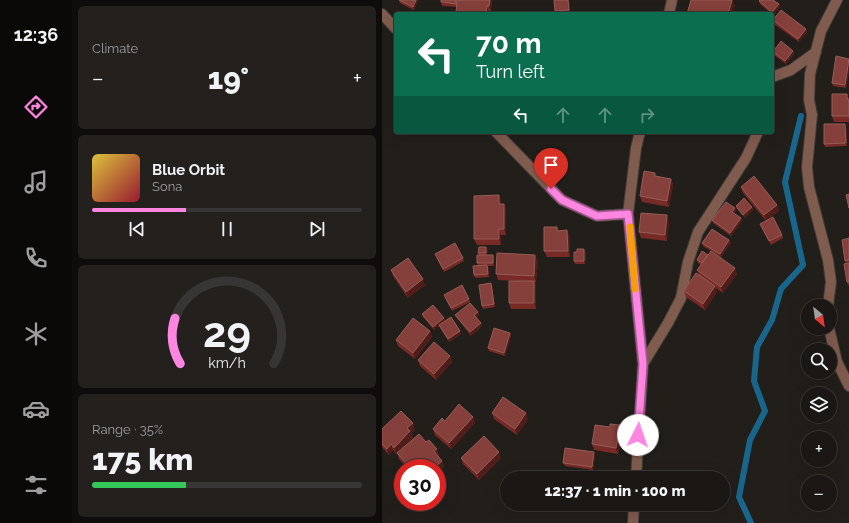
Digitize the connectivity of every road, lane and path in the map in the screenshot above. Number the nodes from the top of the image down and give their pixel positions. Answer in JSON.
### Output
{"nodes":[{"id":1,"x":672,"y":0,"type":"edge"},
{"id":2,"x":837,"y":0,"type":"edge"},
{"id":3,"x":669,"y":12,"type":"edge"},
{"id":4,"x":382,"y":14,"type":"edge"},
{"id":5,"x":394,"y":27,"type":"edge"},
{"id":6,"x":816,"y":52,"type":"junction"},
{"id":7,"x":774,"y":76,"type":"edge"},
{"id":8,"x":498,"y":134,"type":"edge"},
{"id":9,"x":640,"y":134,"type":"edge"},
{"id":10,"x":757,"y":134,"type":"edge"},
{"id":11,"x":628,"y":214,"type":"junction"},
{"id":12,"x":829,"y":299,"type":"edge"},
{"id":13,"x":830,"y":335,"type":"edge"},
{"id":14,"x":643,"y":364,"type":"junction"},
{"id":15,"x":849,"y":386,"type":"edge"},
{"id":16,"x":636,"y":471,"type":"edge"},
{"id":17,"x":634,"y":511,"type":"edge"},
{"id":18,"x":633,"y":523,"type":"edge"}],
"edges":[{"from":1,"to":3,"type":"street"},
{"from":2,"to":6,"type":"street"},
{"from":4,"to":5,"type":"street"},
{"from":6,"to":7,"type":"street"},
{"from":6,"to":12,"type":"street"},
{"from":8,"to":11,"type":"street"},
{"from":9,"to":11,"type":"street"},
{"from":10,"to":14,"type":"street"},
{"from":11,"to":14,"type":"street"},
{"from":13,"to":15,"type":"street"},
{"from":14,"to":16,"type":"street"},
{"from":17,"to":18,"type":"street"}]}
